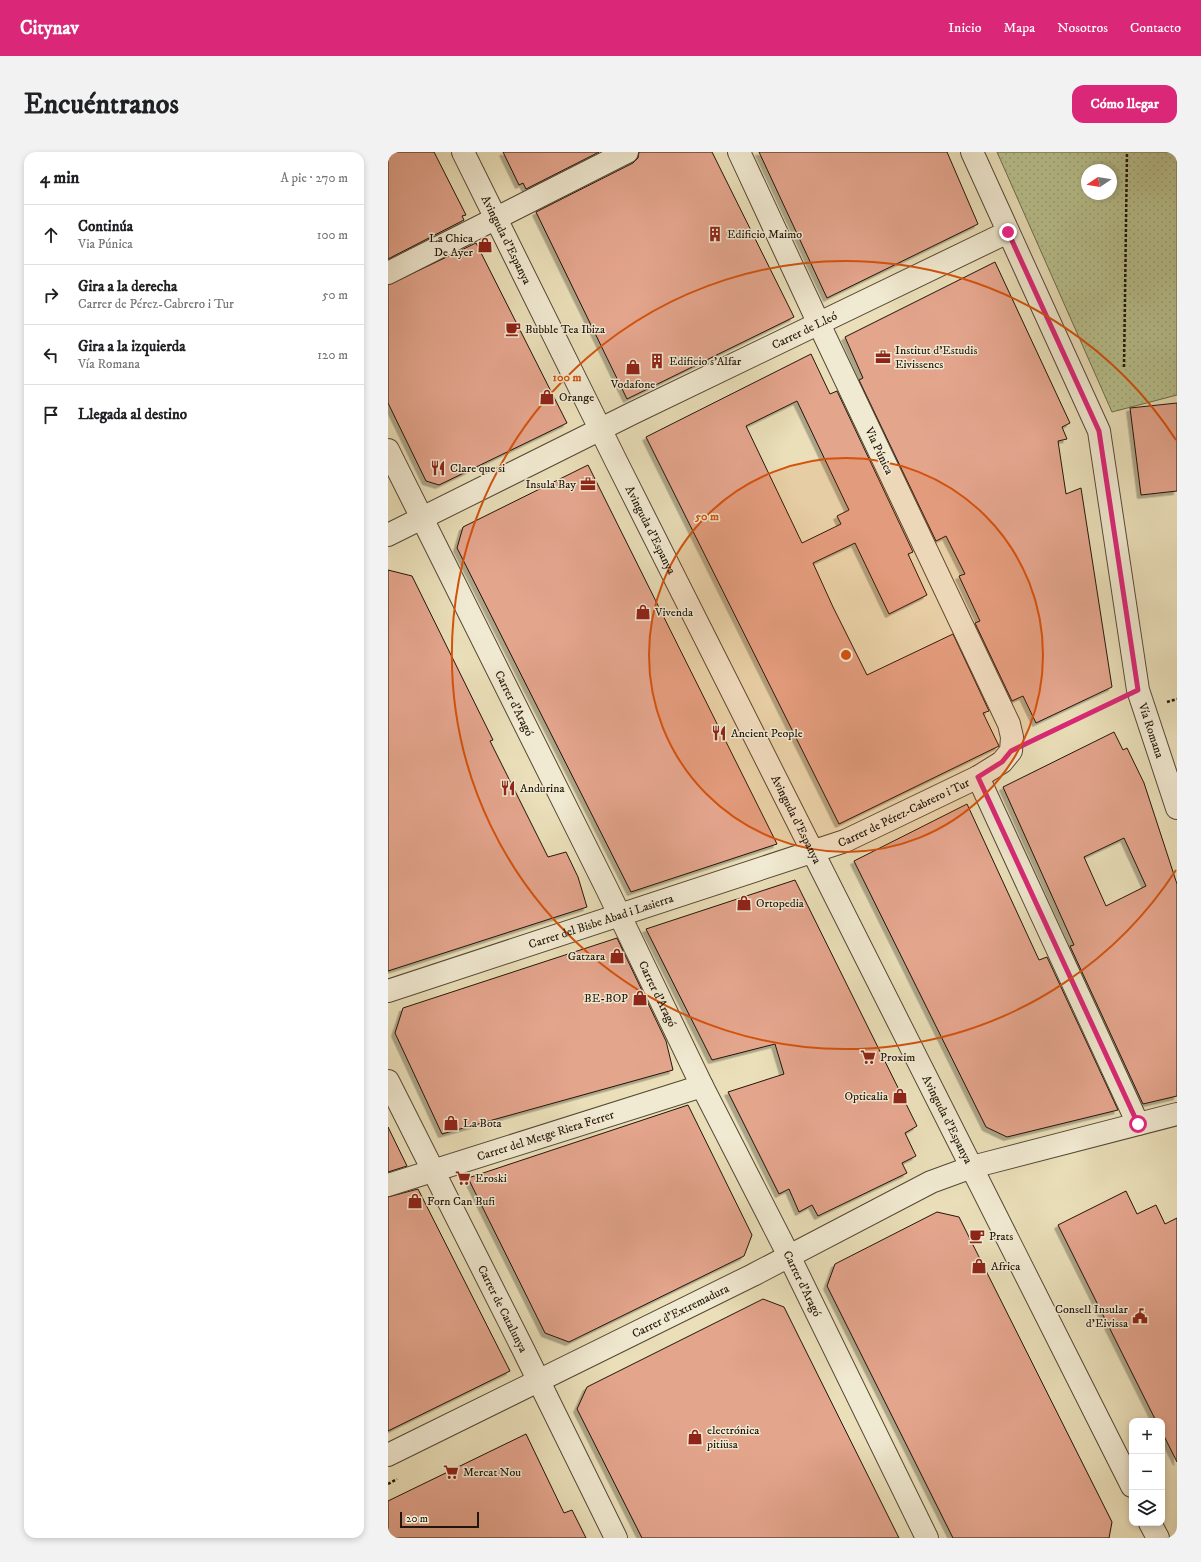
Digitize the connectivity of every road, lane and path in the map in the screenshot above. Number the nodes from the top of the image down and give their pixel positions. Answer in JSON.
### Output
{"nodes":[{"id":1,"x":463,"y":152,"type":"edge"},
{"id":2,"x":627,"y":152,"type":"edge"},
{"id":3,"x":739,"y":152,"type":"edge"},
{"id":4,"x":972,"y":152,"type":"edge"},
{"id":5,"x":1127,"y":152,"type":"edge"},
{"id":6,"x":496,"y":218,"type":"junction"},
{"id":7,"x":1008,"y":232,"type":"junction"},
{"id":8,"x":388,"y":273,"type":"edge"},
{"id":9,"x":818,"y":324,"type":"junction"},
{"id":10,"x":1124,"y":367,"type":"dead end"},
{"id":11,"x":601,"y":429,"type":"junction"},
{"id":12,"x":388,"y":450,"type":"edge"},
{"id":13,"x":423,"y":518,"type":"junction"},
{"id":14,"x":388,"y":535,"type":"edge"},
{"id":15,"x":1138,"y":690,"type":"junction"},
{"id":16,"x":1011,"y":751,"type":"junction"},
{"id":17,"x":978,"y":777,"type":"junction"},
{"id":18,"x":1177,"y":808,"type":"edge"},
{"id":19,"x":813,"y":850,"type":"junction"},
{"id":20,"x":619,"y":914,"type":"junction"},
{"id":21,"x":388,"y":991,"type":"edge"},
{"id":22,"x":388,"y":1081,"type":"edge"},
{"id":23,"x":702,"y":1086,"type":"junction"},
{"id":24,"x":1177,"y":1114,"type":"edge"},
{"id":25,"x":1138,"y":1124,"type":"junction"},
{"id":26,"x":972,"y":1166,"type":"junction"},
{"id":27,"x":433,"y":1169,"type":"junction"},
{"id":28,"x":388,"y":1185,"type":"edge"},
{"id":29,"x":789,"y":1256,"type":"junction"},
{"id":30,"x":539,"y":1380,"type":"junction"},
{"id":31,"x":388,"y":1455,"type":"edge"},
{"id":32,"x":402,"y":1477,"type":"dead end"},
{"id":33,"x":1129,"y":1480,"type":"edge"},
{"id":34,"x":388,"y":1484,"type":"edge"},
{"id":35,"x":1152,"y":1526,"type":"edge"},
{"id":36,"x":616,"y":1538,"type":"edge"},
{"id":37,"x":927,"y":1538,"type":"edge"},
{"id":38,"x":1158,"y":1538,"type":"edge"}],
"edges":[{"from":1,"to":6,"type":"street","name":"Avinguda d'Espanya"},
{"from":2,"to":6,"type":"street"},
{"from":3,"to":9,"type":"street","name":"Via Púnica"},
{"from":4,"to":7,"type":"street","name":"Vía Romana"},
{"from":5,"to":10,"type":"path"},
{"from":6,"to":8,"type":"street"},
{"from":6,"to":11,"type":"street","name":"Avinguda d'Espanya"},
{"from":7,"to":9,"type":"street","name":"Carrer de Lleó"},
{"from":7,"to":15,"type":"street","name":"Vía Romana"},
{"from":9,"to":11,"type":"street","name":"Carrer de Lleó"},
{"from":9,"to":16,"type":"street","name":"Via Púnica"},
{"from":11,"to":13,"type":"street","name":"Carrer de Lleó"},
{"from":11,"to":19,"type":"street","name":"Avinguda d'Espanya"},
{"from":12,"to":13,"type":"street","name":"Carrer d'Aragó"},
{"from":13,"to":14,"type":"street","name":"Carrer de Lleó"},
{"from":13,"to":20,"type":"street","name":"Carrer d'Aragó"},
{"from":15,"to":16,"type":"path"},
{"from":15,"to":18,"type":"street","name":"Vía Romana"},
{"from":16,"to":17,"type":"street","name":"Carrer de Pérez-Cabrero i Tur"},
{"from":17,"to":19,"type":"street","name":"Carrer de Pérez-Cabrero i Tur"},
{"from":17,"to":25,"type":"street"},
{"from":19,"to":20,"type":"street","name":"Carrer del Bisbe Abad i Lasierra"},
{"from":19,"to":26,"type":"street","name":"Avinguda d'Espanya"},
{"from":20,"to":21,"type":"street","name":"Carrer del Bisbe Abad i Lasierra"},
{"from":20,"to":23,"type":"street","name":"Carrer d'Aragó"},
{"from":22,"to":27,"type":"street","name":"Carrer de Catalunya"},
{"from":23,"to":27,"type":"street","name":"Carrer del Metge Riera Ferrer"},
{"from":23,"to":29,"type":"street","name":"Carrer d'Aragó"},
{"from":24,"to":25,"type":"street","name":"Carrer d'Extremadura"},
{"from":25,"to":26,"type":"street","name":"Carrer d'Extremadura"},
{"from":26,"to":29,"type":"street","name":"Carrer d'Extremadura"},
{"from":26,"to":33,"type":"street","name":"Avinguda d'Espanya"},
{"from":27,"to":28,"type":"street","name":"Carrer del Metge Riera Ferrer"},
{"from":27,"to":30,"type":"street","name":"Carrer de Catalunya"},
{"from":29,"to":30,"type":"street","name":"Carrer d'Extremadura"},
{"from":29,"to":37,"type":"street","name":"Carrer d'Aragó"},
{"from":30,"to":31,"type":"street","name":"Carrer d'Extremadura"},
{"from":30,"to":36,"type":"street","name":"Carrer de Catalunya"},
{"from":32,"to":34,"type":"path"},
{"from":35,"to":38,"type":"street"}]}
